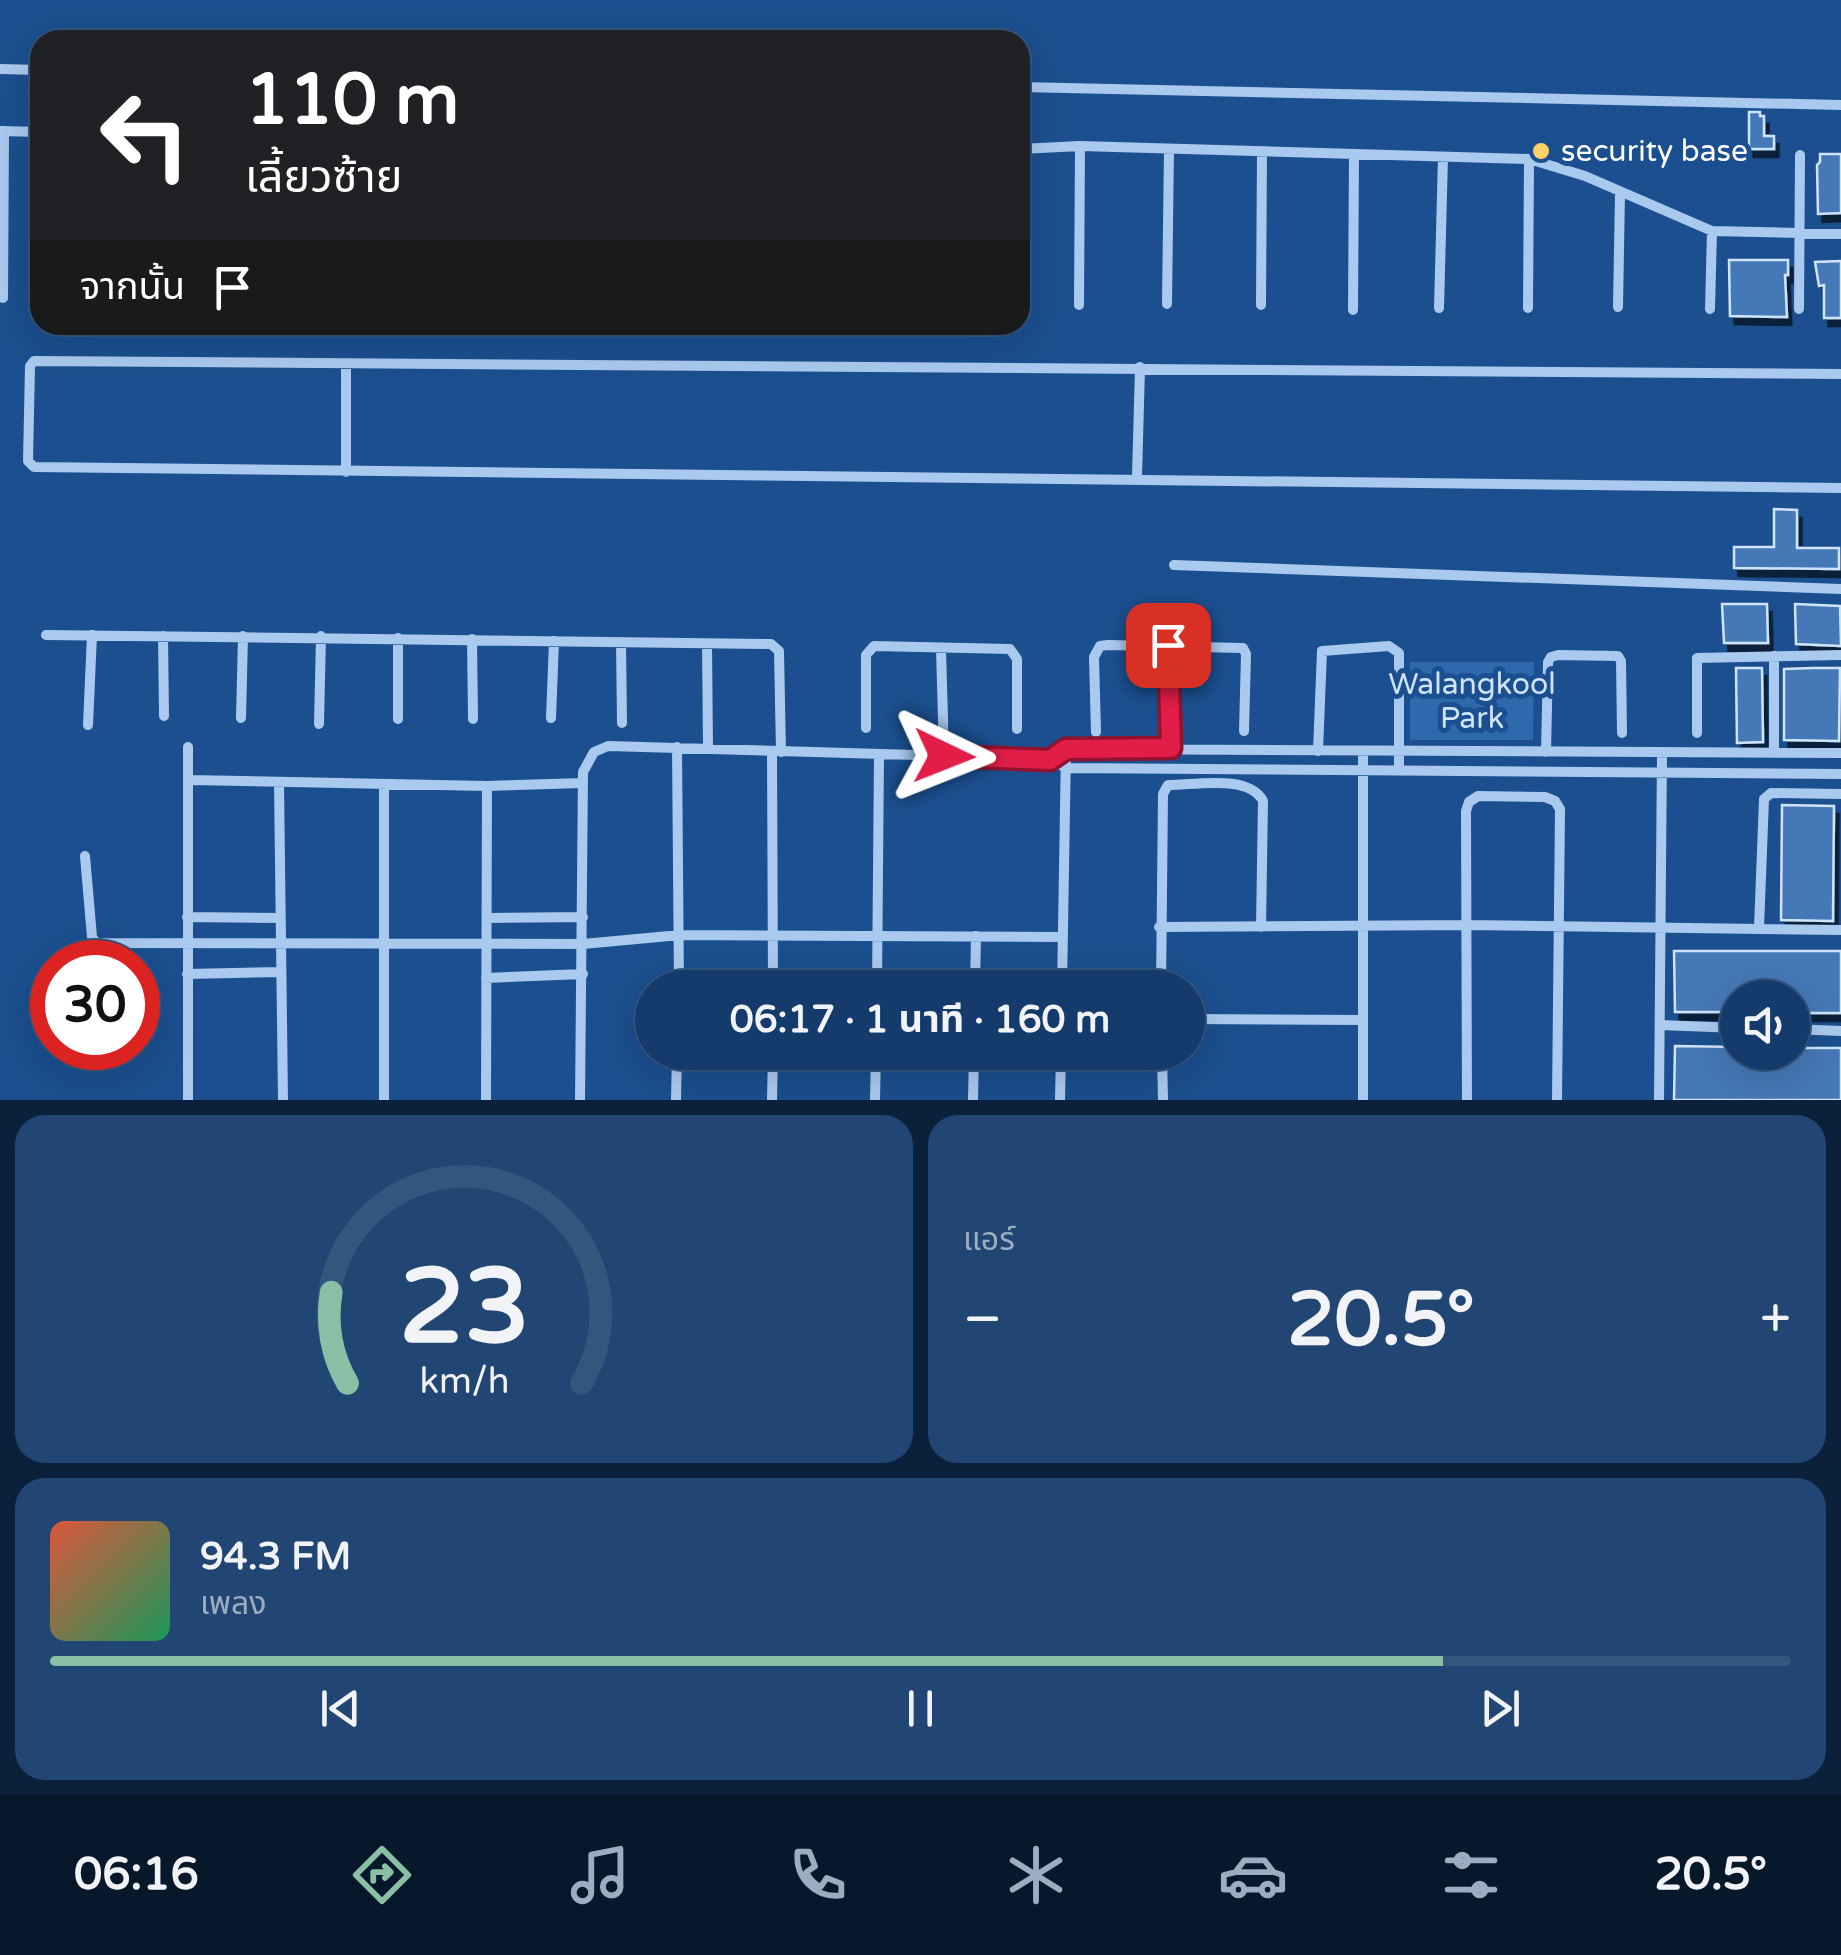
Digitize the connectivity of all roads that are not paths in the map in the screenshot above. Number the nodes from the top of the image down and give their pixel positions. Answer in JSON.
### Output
{"nodes":[{"id":1,"x":0,"y":69,"type":"edge"},
{"id":2,"x":30,"y":70,"type":"edge"},
{"id":3,"x":1030,"y":87,"type":"edge"},
{"id":4,"x":1841,"y":105,"type":"edge"},
{"id":5,"x":2,"y":131,"type":"edge"},
{"id":6,"x":30,"y":132,"type":"edge"},
{"id":7,"x":1080,"y":146,"type":"junction"},
{"id":8,"x":1030,"y":148,"type":"edge"},
{"id":9,"x":1169,"y":149,"type":"junction"},
{"id":10,"x":1262,"y":152,"type":"junction"},
{"id":11,"x":1354,"y":154,"type":"junction"},
{"id":12,"x":1800,"y":155,"type":"dead end"},
{"id":13,"x":1443,"y":157,"type":"junction"},
{"id":14,"x":1529,"y":159,"type":"junction"},
{"id":15,"x":1620,"y":193,"type":"junction"},
{"id":16,"x":1712,"y":231,"type":"junction"},
{"id":17,"x":1800,"y":232,"type":"junction"},
{"id":18,"x":1841,"y":234,"type":"edge"},
{"id":19,"x":3,"y":298,"type":"dead end"},
{"id":20,"x":1167,"y":304,"type":"dead end"},
{"id":21,"x":1079,"y":305,"type":"dead end"},
{"id":22,"x":1262,"y":305,"type":"dead end"},
{"id":23,"x":1618,"y":307,"type":"dead end"},
{"id":24,"x":1439,"y":308,"type":"dead end"},
{"id":25,"x":1528,"y":308,"type":"dead end"},
{"id":26,"x":1710,"y":309,"type":"dead end"},
{"id":27,"x":1799,"y":309,"type":"dead end"},
{"id":28,"x":1353,"y":310,"type":"dead end"},
{"id":29,"x":346,"y":365,"type":"junction"},
{"id":30,"x":1140,"y":367,"type":"junction"},
{"id":31,"x":1841,"y":374,"type":"edge"},
{"id":32,"x":346,"y":472,"type":"junction"},
{"id":33,"x":1137,"y":477,"type":"junction"},
{"id":34,"x":1841,"y":488,"type":"edge"},
{"id":35,"x":1174,"y":565,"type":"dead end"},
{"id":36,"x":1841,"y":589,"type":"edge"},
{"id":37,"x":46,"y":635,"type":"dead end"},
{"id":38,"x":92,"y":636,"type":"junction"},
{"id":39,"x":164,"y":636,"type":"junction"},
{"id":40,"x":244,"y":636,"type":"junction"},
{"id":41,"x":320,"y":636,"type":"junction"},
{"id":42,"x":398,"y":638,"type":"junction"},
{"id":43,"x":472,"y":639,"type":"junction"},
{"id":44,"x":554,"y":640,"type":"junction"},
{"id":45,"x":621,"y":642,"type":"junction"},
{"id":46,"x":707,"y":644,"type":"junction"},
{"id":47,"x":1168,"y":645,"type":"junction"},
{"id":48,"x":942,"y":648,"type":"junction"},
{"id":49,"x":1774,"y":656,"type":"junction"},
{"id":50,"x":1841,"y":656,"type":"edge"},
{"id":51,"x":164,"y":716,"type":"dead end"},
{"id":52,"x":241,"y":718,"type":"dead end"},
{"id":53,"x":551,"y":718,"type":"dead end"},
{"id":54,"x":398,"y":719,"type":"dead end"},
{"id":55,"x":473,"y":719,"type":"dead end"},
{"id":56,"x":622,"y":723,"type":"dead end"},
{"id":57,"x":319,"y":724,"type":"dead end"},
{"id":58,"x":88,"y":725,"type":"dead end"},
{"id":59,"x":866,"y":728,"type":"dead end"},
{"id":60,"x":1017,"y":729,"type":"dead end"},
{"id":61,"x":1244,"y":731,"type":"dead end"},
{"id":62,"x":1096,"y":732,"type":"dead end"},
{"id":63,"x":1622,"y":733,"type":"dead end"},
{"id":64,"x":1697,"y":734,"type":"dead end"},
{"id":65,"x":188,"y":747,"type":"dead end"},
{"id":66,"x":677,"y":747,"type":"junction"},
{"id":67,"x":708,"y":748,"type":"junction"},
{"id":68,"x":1171,"y":748,"type":"junction"},
{"id":69,"x":1066,"y":749,"type":"junction"},
{"id":70,"x":1318,"y":751,"type":"junction"},
{"id":71,"x":1364,"y":751,"type":"junction"},
{"id":72,"x":1774,"y":751,"type":"junction"},
{"id":73,"x":777,"y":752,"type":"junction"},
{"id":74,"x":1399,"y":752,"type":"junction"},
{"id":75,"x":1546,"y":752,"type":"junction"},
{"id":76,"x":1662,"y":752,"type":"junction"},
{"id":77,"x":1841,"y":752,"type":"edge"},
{"id":78,"x":879,"y":755,"type":"junction"},
{"id":79,"x":944,"y":756,"type":"junction"},
{"id":80,"x":1050,"y":760,"type":"junction"},
{"id":81,"x":1066,"y":768,"type":"junction"},
{"id":82,"x":1364,"y":769,"type":"junction"},
{"id":83,"x":1399,"y":770,"type":"junction"},
{"id":84,"x":1662,"y":772,"type":"junction"},
{"id":85,"x":1841,"y":774,"type":"edge"},
{"id":86,"x":188,"y":780,"type":"junction"},
{"id":87,"x":279,"y":782,"type":"junction"},
{"id":88,"x":583,"y":783,"type":"junction"},
{"id":89,"x":384,"y":784,"type":"junction"},
{"id":90,"x":487,"y":786,"type":"junction"},
{"id":91,"x":1841,"y":794,"type":"edge"},
{"id":92,"x":86,"y":856,"type":"dead end"},
{"id":93,"x":187,"y":917,"type":"junction"},
{"id":94,"x":280,"y":918,"type":"junction"},
{"id":95,"x":486,"y":918,"type":"junction"},
{"id":96,"x":583,"y":918,"type":"junction"},
{"id":97,"x":1468,"y":926,"type":"junction"},
{"id":98,"x":1160,"y":927,"type":"junction"},
{"id":99,"x":1363,"y":927,"type":"junction"},
{"id":100,"x":1560,"y":927,"type":"junction"},
{"id":101,"x":1261,"y":928,"type":"junction"},
{"id":102,"x":1759,"y":928,"type":"junction"},
{"id":103,"x":1662,"y":929,"type":"junction"},
{"id":104,"x":1841,"y":930,"type":"edge"},
{"id":105,"x":680,"y":935,"type":"junction"},
{"id":106,"x":774,"y":935,"type":"junction"},
{"id":107,"x":879,"y":936,"type":"junction"},
{"id":108,"x":976,"y":936,"type":"junction"},
{"id":109,"x":1064,"y":936,"type":"junction"},
{"id":110,"x":487,"y":942,"type":"junction"},
{"id":111,"x":187,"y":943,"type":"junction"},
{"id":112,"x":280,"y":943,"type":"junction"},
{"id":113,"x":385,"y":944,"type":"junction"},
{"id":114,"x":584,"y":944,"type":"junction"},
{"id":115,"x":679,"y":970,"type":"edge"},
{"id":116,"x":774,"y":970,"type":"edge"},
{"id":117,"x":878,"y":970,"type":"edge"},
{"id":118,"x":975,"y":970,"type":"edge"},
{"id":119,"x":1063,"y":970,"type":"edge"},
{"id":120,"x":1161,"y":970,"type":"edge"},
{"id":121,"x":280,"y":972,"type":"junction"},
{"id":122,"x":187,"y":974,"type":"junction"},
{"id":123,"x":583,"y":974,"type":"junction"},
{"id":124,"x":486,"y":978,"type":"junction"},
{"id":125,"x":1205,"y":1019,"type":"edge"},
{"id":126,"x":1363,"y":1020,"type":"junction"},
{"id":127,"x":1660,"y":1025,"type":"junction"},
{"id":128,"x":1720,"y":1027,"type":"edge"},
{"id":129,"x":1810,"y":1030,"type":"edge"},
{"id":130,"x":1841,"y":1031,"type":"edge"},
{"id":131,"x":677,"y":1070,"type":"edge"},
{"id":132,"x":773,"y":1070,"type":"edge"},
{"id":133,"x":876,"y":1070,"type":"edge"},
{"id":134,"x":974,"y":1070,"type":"edge"},
{"id":135,"x":1061,"y":1070,"type":"edge"},
{"id":136,"x":1162,"y":1070,"type":"edge"},
{"id":137,"x":188,"y":1100,"type":"edge"},
{"id":138,"x":283,"y":1100,"type":"edge"},
{"id":139,"x":384,"y":1100,"type":"edge"},
{"id":140,"x":486,"y":1100,"type":"edge"},
{"id":141,"x":580,"y":1100,"type":"edge"},
{"id":142,"x":676,"y":1100,"type":"edge"},
{"id":143,"x":772,"y":1100,"type":"edge"},
{"id":144,"x":875,"y":1100,"type":"edge"},
{"id":145,"x":973,"y":1100,"type":"edge"},
{"id":146,"x":1060,"y":1100,"type":"edge"},
{"id":147,"x":1163,"y":1100,"type":"edge"},
{"id":148,"x":1364,"y":1100,"type":"edge"},
{"id":149,"x":1467,"y":1100,"type":"edge"},
{"id":150,"x":1557,"y":1100,"type":"edge"},
{"id":151,"x":1659,"y":1100,"type":"edge"}],
"edges":[{"from":1,"to":2,"type":"street"},
{"from":3,"to":4,"type":"street"},
{"from":5,"to":6,"type":"street"},
{"from":5,"to":19,"type":"street"},
{"from":7,"to":8,"type":"street"},
{"from":7,"to":9,"type":"street"},
{"from":7,"to":21,"type":"street"},
{"from":9,"to":10,"type":"street"},
{"from":9,"to":20,"type":"street"},
{"from":10,"to":11,"type":"street"},
{"from":10,"to":22,"type":"street"},
{"from":11,"to":13,"type":"street"},
{"from":11,"to":28,"type":"street"},
{"from":12,"to":17,"type":"street"},
{"from":13,"to":14,"type":"street"},
{"from":13,"to":24,"type":"street"},
{"from":14,"to":15,"type":"street"},
{"from":14,"to":25,"type":"street"},
{"from":15,"to":16,"type":"street"},
{"from":15,"to":23,"type":"street"},
{"from":16,"to":17,"type":"street"},
{"from":16,"to":26,"type":"street"},
{"from":17,"to":18,"type":"street"},
{"from":17,"to":27,"type":"street"},
{"from":29,"to":30,"type":"street"},
{"from":29,"to":32,"type":"street"},
{"from":29,"to":32,"type":"street"},
{"from":30,"to":31,"type":"street"},
{"from":30,"to":33,"type":"street"},
{"from":32,"to":33,"type":"street"},
{"from":33,"to":34,"type":"street"},
{"from":35,"to":36,"type":"street"},
{"from":37,"to":38,"type":"street"},
{"from":38,"to":39,"type":"street"},
{"from":38,"to":58,"type":"street"},
{"from":39,"to":40,"type":"street"},
{"from":39,"to":51,"type":"street"},
{"from":40,"to":41,"type":"street"},
{"from":40,"to":52,"type":"street"},
{"from":41,"to":42,"type":"street"},
{"from":41,"to":57,"type":"street"},
{"from":42,"to":43,"type":"street"},
{"from":42,"to":54,"type":"street"},
{"from":43,"to":44,"type":"street"},
{"from":43,"to":55,"type":"street"},
{"from":44,"to":45,"type":"street"},
{"from":44,"to":53,"type":"street"},
{"from":45,"to":46,"type":"street"},
{"from":45,"to":56,"type":"street"},
{"from":46,"to":67,"type":"street"},
{"from":46,"to":73,"type":"street"},
{"from":47,"to":61,"type":"street"},
{"from":47,"to":62,"type":"street"},
{"from":47,"to":68,"type":"street"},
{"from":48,"to":59,"type":"street"},
{"from":48,"to":60,"type":"street"},
{"from":48,"to":79,"type":"street"},
{"from":49,"to":50,"type":"street"},
{"from":49,"to":64,"type":"street"},
{"from":49,"to":72,"type":"street"},
{"from":63,"to":75,"type":"street"},
{"from":65,"to":86,"type":"street"},
{"from":66,"to":67,"type":"street"},
{"from":66,"to":88,"type":"street"},
{"from":66,"to":105,"type":"street"},
{"from":67,"to":73,"type":"street"},
{"from":68,"to":69,"type":"street"},
{"from":68,"to":70,"type":"street"},
{"from":69,"to":80,"type":"street"},
{"from":69,"to":81,"type":"street"},
{"from":70,"to":71,"type":"street"},
{"from":70,"to":74,"type":"street"},
{"from":71,"to":74,"type":"street"},
{"from":71,"to":82,"type":"street"},
{"from":72,"to":76,"type":"street"},
{"from":72,"to":77,"type":"street"},
{"from":73,"to":78,"type":"street"},
{"from":73,"to":106,"type":"street"},
{"from":74,"to":75,"type":"street"},
{"from":74,"to":83,"type":"street"},
{"from":75,"to":76,"type":"street"},
{"from":76,"to":84,"type":"street"},
{"from":78,"to":79,"type":"street"},
{"from":78,"to":107,"type":"street"},
{"from":79,"to":80,"type":"street"},
{"from":80,"to":81,"type":"street"},
{"from":81,"to":82,"type":"street"},
{"from":81,"to":109,"type":"street"},
{"from":82,"to":83,"type":"street"},
{"from":82,"to":99,"type":"street"},
{"from":83,"to":84,"type":"street"},
{"from":84,"to":85,"type":"street"},
{"from":84,"to":103,"type":"street"},
{"from":86,"to":87,"type":"street"},
{"from":86,"to":93,"type":"street"},
{"from":87,"to":89,"type":"street"},
{"from":87,"to":94,"type":"street"},
{"from":88,"to":90,"type":"street"},
{"from":88,"to":96,"type":"street"},
{"from":89,"to":90,"type":"street"},
{"from":89,"to":113,"type":"street"},
{"from":90,"to":95,"type":"street"},
{"from":91,"to":102,"type":"street"},
{"from":92,"to":111,"type":"street"},
{"from":93,"to":94,"type":"street"},
{"from":93,"to":111,"type":"street"},
{"from":94,"to":112,"type":"street"},
{"from":95,"to":96,"type":"street"},
{"from":95,"to":110,"type":"street"},
{"from":96,"to":114,"type":"street"},
{"from":97,"to":99,"type":"street"},
{"from":97,"to":100,"type":"street"},
{"from":97,"to":100,"type":"street"},
{"from":97,"to":149,"type":"street"},
{"from":98,"to":101,"type":"street"},
{"from":98,"to":101,"type":"street"},
{"from":98,"to":120,"type":"street"},
{"from":99,"to":101,"type":"street"},
{"from":99,"to":126,"type":"street"},
{"from":100,"to":103,"type":"street"},
{"from":100,"to":150,"type":"street"},
{"from":102,"to":103,"type":"street"},
{"from":102,"to":104,"type":"street"},
{"from":103,"to":127,"type":"street"},
{"from":105,"to":106,"type":"street"},
{"from":105,"to":114,"type":"street"},
{"from":105,"to":115,"type":"street"},
{"from":106,"to":107,"type":"street"},
{"from":106,"to":116,"type":"street"},
{"from":107,"to":108,"type":"street"},
{"from":107,"to":117,"type":"street"},
{"from":108,"to":109,"type":"street"},
{"from":108,"to":118,"type":"street"},
{"from":109,"to":119,"type":"street"},
{"from":110,"to":113,"type":"street"},
{"from":110,"to":114,"type":"street"},
{"from":110,"to":124,"type":"street"},
{"from":111,"to":112,"type":"street"},
{"from":111,"to":122,"type":"street"},
{"from":112,"to":113,"type":"street"},
{"from":112,"to":121,"type":"street"},
{"from":113,"to":139,"type":"street"},
{"from":114,"to":123,"type":"street"},
{"from":121,"to":122,"type":"street"},
{"from":121,"to":138,"type":"street"},
{"from":122,"to":137,"type":"street"},
{"from":123,"to":124,"type":"street"},
{"from":123,"to":141,"type":"street"},
{"from":124,"to":140,"type":"street"},
{"from":125,"to":126,"type":"street"},
{"from":126,"to":148,"type":"street"},
{"from":127,"to":128,"type":"street"},
{"from":127,"to":151,"type":"street"},
{"from":129,"to":130,"type":"street"},
{"from":131,"to":142,"type":"street"},
{"from":132,"to":143,"type":"street"},
{"from":133,"to":144,"type":"street"},
{"from":134,"to":145,"type":"street"},
{"from":135,"to":146,"type":"street"},
{"from":136,"to":147,"type":"street"}]}
